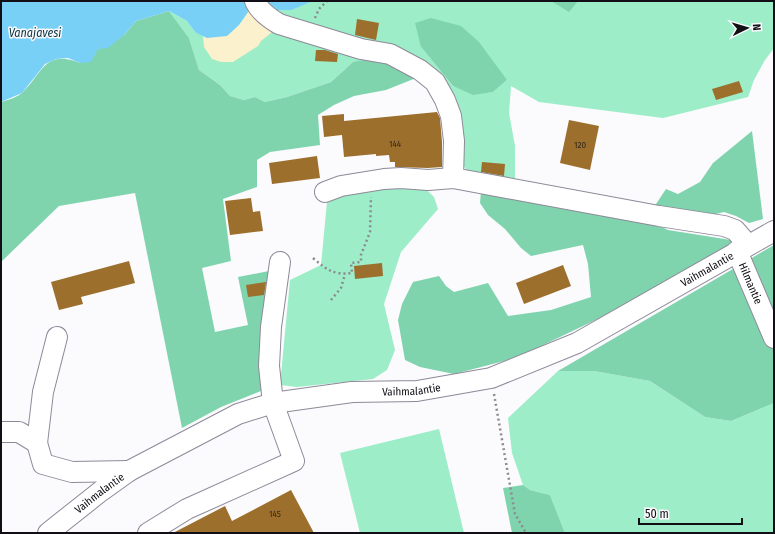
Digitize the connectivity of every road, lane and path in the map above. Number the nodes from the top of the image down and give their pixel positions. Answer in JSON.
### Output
{"nodes":[{"id":1,"x":255,"y":1,"type":"edge"},
{"id":2,"x":327,"y":1,"type":"edge"},
{"id":3,"x":311,"y":34,"type":"junction"},
{"id":4,"x":453,"y":178,"type":"junction"},
{"id":5,"x":369,"y":181,"type":"junction"},
{"id":6,"x":325,"y":192,"type":"dead end"},
{"id":7,"x":774,"y":231,"type":"edge"},
{"id":8,"x":743,"y":248,"type":"junction"},
{"id":9,"x":313,"y":258,"type":"dead end"},
{"id":10,"x":280,"y":262,"type":"dead end"},
{"id":11,"x":345,"y":274,"type":"junction"},
{"id":12,"x":331,"y":300,"type":"dead end"},
{"id":13,"x":57,"y":337,"type":"dead end"},
{"id":14,"x":774,"y":338,"type":"edge"},
{"id":15,"x":491,"y":378,"type":"junction"},
{"id":16,"x":273,"y":402,"type":"junction"},
{"id":17,"x":1,"y":432,"type":"edge"},
{"id":18,"x":37,"y":443,"type":"junction"},
{"id":19,"x":129,"y":471,"type":"junction"},
{"id":20,"x":48,"y":533,"type":"edge"},
{"id":21,"x":148,"y":533,"type":"edge"},
{"id":22,"x":526,"y":533,"type":"edge"}],
"edges":[{"from":1,"to":3,"type":"street"},
{"from":2,"to":3,"type":"path"},
{"from":3,"to":4,"type":"street"},
{"from":4,"to":5,"type":"street","name":"Hilmantie"},
{"from":4,"to":8,"type":"street","name":"Hilmantie"},
{"from":5,"to":6,"type":"street","name":"Hilmantie"},
{"from":5,"to":11,"type":"path"},
{"from":7,"to":8,"type":"street","name":"Vaihmalantie"},
{"from":8,"to":14,"type":"street","name":"Hilmantie"},
{"from":8,"to":15,"type":"street","name":"Vaihmalantie"},
{"from":9,"to":11,"type":"path"},
{"from":10,"to":16,"type":"street"},
{"from":11,"to":12,"type":"path"},
{"from":13,"to":18,"type":"street"},
{"from":15,"to":16,"type":"street","name":"Vaihmalantie"},
{"from":15,"to":22,"type":"path"},
{"from":16,"to":19,"type":"street","name":"Vaihmalantie"},
{"from":16,"to":21,"type":"street"},
{"from":17,"to":18,"type":"street"},
{"from":18,"to":19,"type":"street"},
{"from":19,"to":20,"type":"street","name":"Vaihmalantie"}]}
